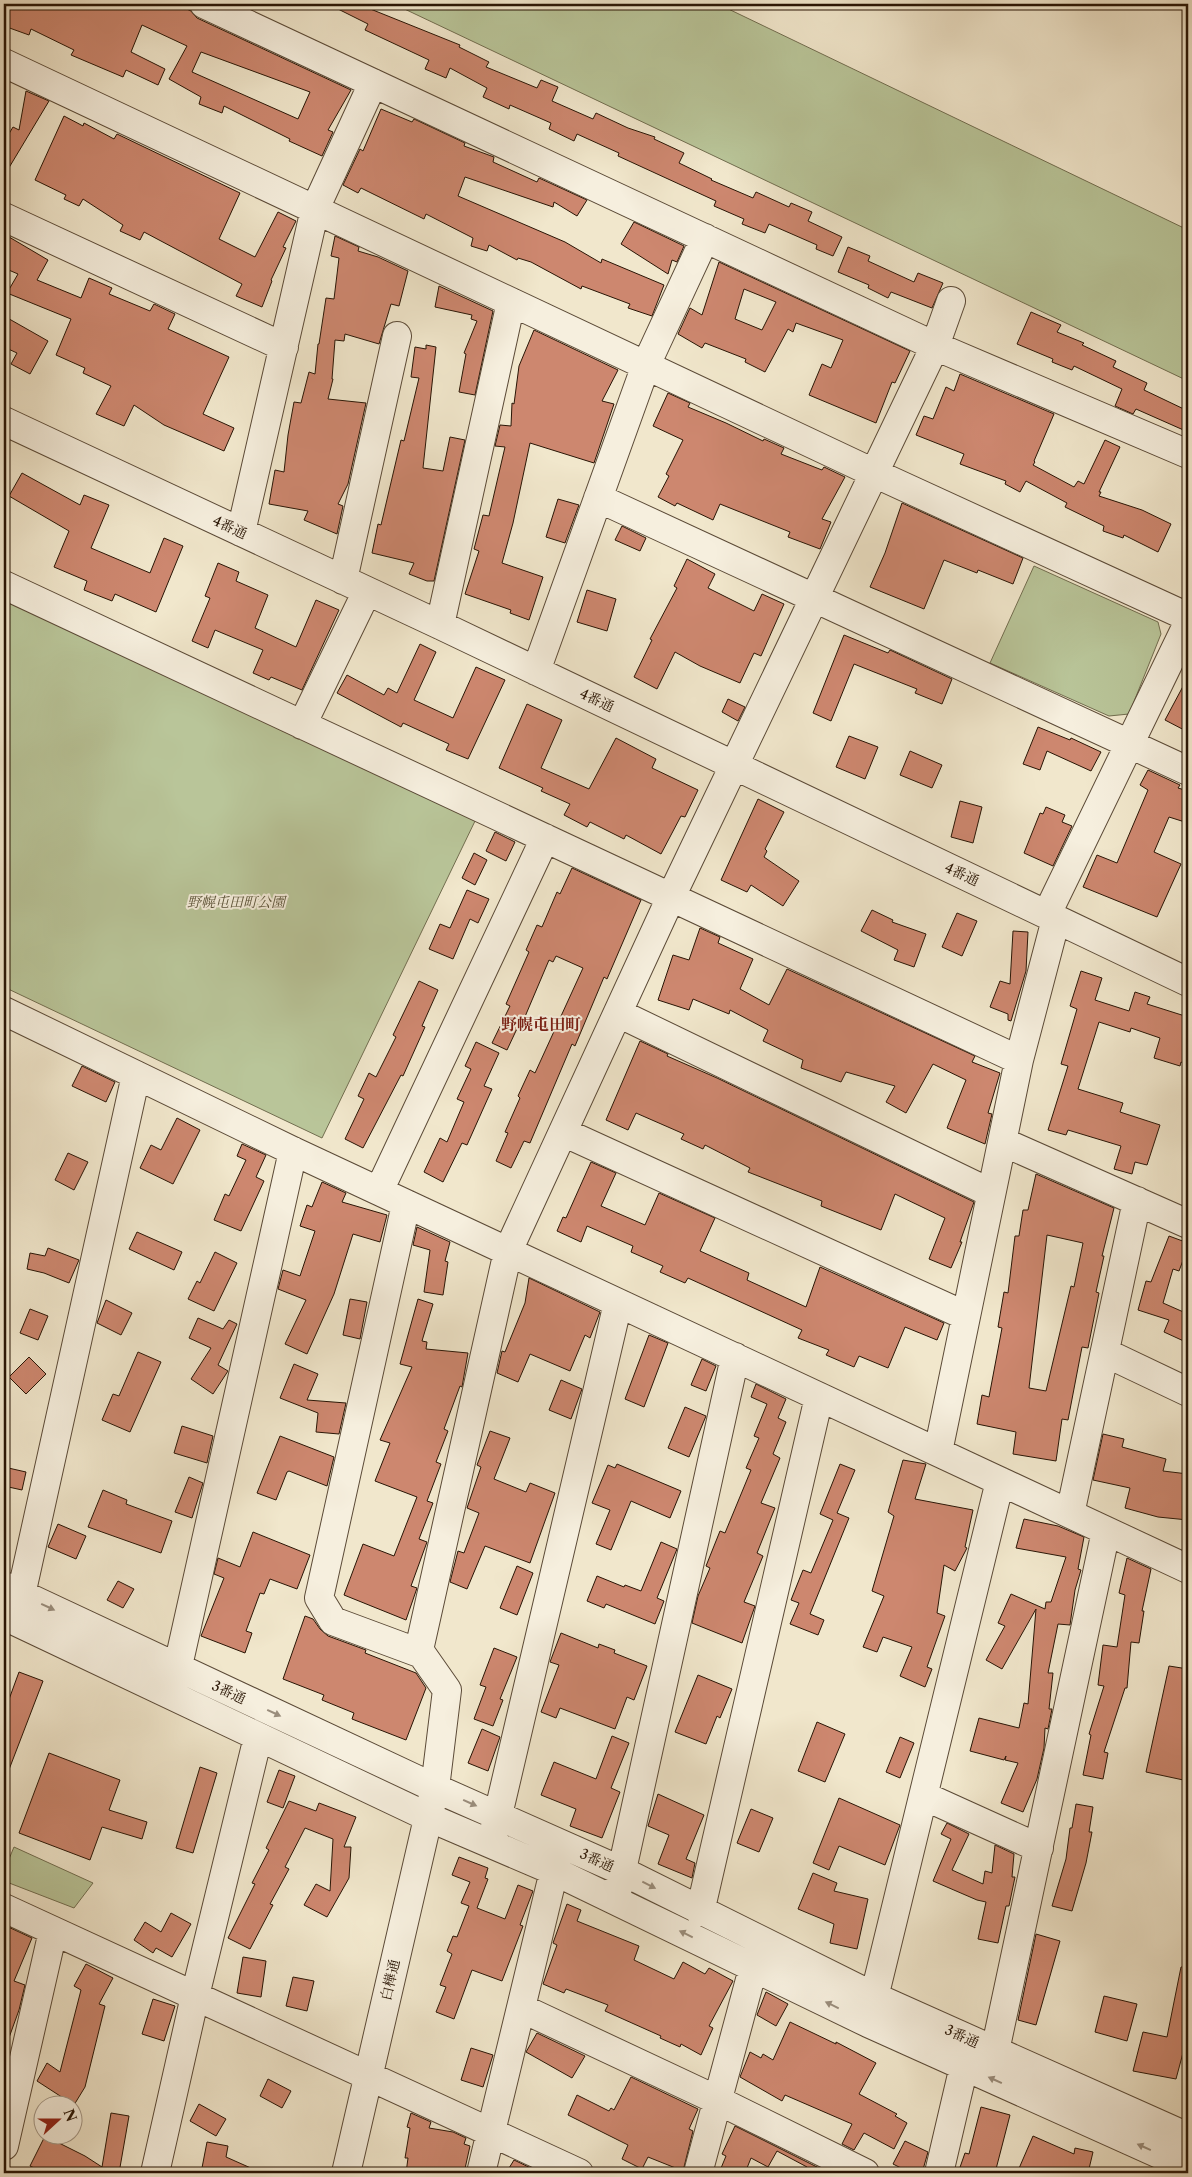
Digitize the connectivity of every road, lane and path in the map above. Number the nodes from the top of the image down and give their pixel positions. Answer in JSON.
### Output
{"nodes":[{"id":1,"x":204,"y":4,"type":"edge"},
{"id":2,"x":4,"y":63,"type":"edge"},
{"id":3,"x":373,"y":83,"type":"junction"},
{"id":4,"x":315,"y":209,"type":"junction"},
{"id":5,"x":4,"y":217,"type":"edge"},
{"id":6,"x":705,"y":238,"type":"junction"},
{"id":7,"x":951,"y":301,"type":"dead end"},
{"id":8,"x":511,"y":302,"type":"junction"},
{"id":9,"x":397,"y":336,"type":"dead end"},
{"id":10,"x":935,"y":346,"type":"junction"},
{"id":11,"x":284,"y":347,"type":"junction"},
{"id":12,"x":646,"y":365,"type":"junction"},
{"id":13,"x":4,"y":421,"type":"edge"},
{"id":14,"x":1188,"y":454,"type":"edge"},
{"id":15,"x":874,"y":473,"type":"junction"},
{"id":16,"x":598,"y":498,"type":"junction"},
{"id":17,"x":241,"y":532,"type":"junction"},
{"id":18,"x":4,"y":585,"type":"edge"},
{"id":19,"x":355,"y":585,"type":"junction"},
{"id":20,"x":814,"y":598,"type":"junction"},
{"id":21,"x":1188,"y":617,"type":"edge"},
{"id":22,"x":1188,"y":623,"type":"edge"},
{"id":23,"x":440,"y":625,"type":"junction"},
{"id":24,"x":536,"y":671,"type":"junction"},
{"id":25,"x":302,"y":725,"type":"junction"},
{"id":26,"x":1130,"y":743,"type":"junction"},
{"id":27,"x":734,"y":766,"type":"junction"},
{"id":28,"x":1188,"y":771,"type":"edge"},
{"id":29,"x":545,"y":838,"type":"junction"},
{"id":30,"x":671,"y":897,"type":"junction"},
{"id":31,"x":1051,"y":916,"type":"junction"},
{"id":32,"x":1188,"y":982,"type":"edge"},
{"id":33,"x":4,"y":1010,"type":"edge"},
{"id":34,"x":618,"y":1013,"type":"junction"},
{"id":35,"x":1019,"y":1060,"type":"junction"},
{"id":36,"x":136,"y":1075,"type":"junction"},
{"id":37,"x":563,"y":1132,"type":"junction"},
{"id":38,"x":1004,"y":1142,"type":"junction"},
{"id":39,"x":293,"y":1151,"type":"junction"},
{"id":40,"x":379,"y":1191,"type":"junction"},
{"id":41,"x":991,"y":1193,"type":"junction"},
{"id":42,"x":1137,"y":1201,"type":"junction"},
{"id":43,"x":406,"y":1204,"type":"junction"},
{"id":44,"x":1188,"y":1224,"type":"edge"},
{"id":45,"x":508,"y":1251,"type":"junction"},
{"id":46,"x":618,"y":1303,"type":"junction"},
{"id":47,"x":966,"y":1316,"type":"junction"},
{"id":48,"x":1106,"y":1353,"type":"junction"},
{"id":49,"x":735,"y":1357,"type":"junction"},
{"id":50,"x":1188,"y":1392,"type":"edge"},
{"id":51,"x":819,"y":1397,"type":"junction"},
{"id":52,"x":938,"y":1452,"type":"junction"},
{"id":53,"x":1000,"y":1481,"type":"junction"},
{"id":54,"x":1070,"y":1514,"type":"junction"},
{"id":55,"x":1106,"y":1531,"type":"junction"},
{"id":56,"x":1188,"y":1569,"type":"edge"},
{"id":57,"x":12,"y":1590,"type":"edge"},
{"id":58,"x":9,"y":1619,"type":"edge"},
{"id":59,"x":422,"y":1654,"type":"junction"},
{"id":60,"x":178,"y":1668,"type":"junction"},
{"id":61,"x":172,"y":1696,"type":"junction"},
{"id":62,"x":258,"y":1737,"type":"junction"},
{"id":63,"x":435,"y":1788,"type":"junction"},
{"id":64,"x":924,"y":1796,"type":"junction"},
{"id":65,"x":499,"y":1816,"type":"junction"},
{"id":66,"x":428,"y":1817,"type":"junction"},
{"id":67,"x":490,"y":1844,"type":"junction"},
{"id":68,"x":1039,"y":1848,"type":"junction"},
{"id":69,"x":554,"y":1871,"type":"junction"},
{"id":70,"x":622,"y":1871,"type":"junction"},
{"id":71,"x":616,"y":1900,"type":"junction"},
{"id":72,"x":4,"y":1908,"type":"edge"},
{"id":73,"x":700,"y":1912,"type":"junction"},
{"id":74,"x":53,"y":1931,"type":"junction"},
{"id":75,"x":756,"y":1954,"type":"junction"},
{"id":76,"x":195,"y":1996,"type":"junction"},
{"id":77,"x":521,"y":2008,"type":"junction"},
{"id":78,"x":871,"y":2010,"type":"junction"},
{"id":79,"x":995,"y":2051,"type":"junction"},
{"id":80,"x":13,"y":2058,"type":"edge"},
{"id":81,"x":964,"y":2066,"type":"junction"},
{"id":82,"x":369,"y":2076,"type":"junction"},
{"id":83,"x":717,"y":2100,"type":"junction"},
{"id":84,"x":491,"y":2132,"type":"junction"},
{"id":85,"x":1188,"y":2138,"type":"edge"},
{"id":86,"x":4,"y":2146,"type":"edge"},
{"id":87,"x":1188,"y":2167,"type":"edge"},
{"id":88,"x":155,"y":2173,"type":"edge"},
{"id":89,"x":346,"y":2173,"type":"edge"},
{"id":90,"x":481,"y":2173,"type":"edge"},
{"id":91,"x":579,"y":2173,"type":"edge"},
{"id":92,"x":698,"y":2173,"type":"edge"},
{"id":93,"x":865,"y":2173,"type":"edge"},
{"id":94,"x":939,"y":2173,"type":"edge"}],
"edges":[{"from":1,"to":3,"type":"street"},
{"from":2,"to":4,"type":"street"},
{"from":3,"to":4,"type":"street"},
{"from":3,"to":6,"type":"street"},
{"from":4,"to":8,"type":"street"},
{"from":4,"to":11,"type":"street"},
{"from":5,"to":11,"type":"street"},
{"from":6,"to":10,"type":"street"},
{"from":6,"to":12,"type":"street"},
{"from":7,"to":10,"type":"street"},
{"from":8,"to":12,"type":"street"},
{"from":8,"to":23,"type":"street"},
{"from":9,"to":19,"type":"street"},
{"from":10,"to":14,"type":"street"},
{"from":10,"to":15,"type":"street"},
{"from":11,"to":17,"type":"street"},
{"from":12,"to":15,"type":"street"},
{"from":12,"to":16,"type":"street"},
{"from":13,"to":17,"type":"street","name":"4番通"},
{"from":15,"to":20,"type":"street"},
{"from":15,"to":21,"type":"street"},
{"from":16,"to":20,"type":"street"},
{"from":16,"to":24,"type":"street"},
{"from":17,"to":19,"type":"street","name":"4番通"},
{"from":18,"to":25,"type":"street"},
{"from":19,"to":23,"type":"street","name":"4番通"},
{"from":19,"to":25,"type":"street"},
{"from":20,"to":26,"type":"street"},
{"from":20,"to":27,"type":"street"},
{"from":22,"to":26,"type":"street"},
{"from":23,"to":24,"type":"street","name":"4番通"},
{"from":24,"to":27,"type":"street","name":"4番通"},
{"from":25,"to":29,"type":"street"},
{"from":26,"to":28,"type":"street"},
{"from":26,"to":31,"type":"street"},
{"from":27,"to":30,"type":"street"},
{"from":27,"to":31,"type":"street","name":"4番通"},
{"from":29,"to":30,"type":"street"},
{"from":29,"to":40,"type":"street"},
{"from":30,"to":34,"type":"street"},
{"from":30,"to":35,"type":"street"},
{"from":31,"to":32,"type":"street","name":"4番通"},
{"from":31,"to":35,"type":"street"},
{"from":33,"to":36,"type":"street"},
{"from":34,"to":37,"type":"street"},
{"from":34,"to":41,"type":"street"},
{"from":35,"to":38,"type":"street"},
{"from":36,"to":39,"type":"street"},
{"from":36,"to":57,"type":"street"},
{"from":37,"to":45,"type":"street"},
{"from":37,"to":47,"type":"street"},
{"from":38,"to":41,"type":"street"},
{"from":38,"to":42,"type":"street"},
{"from":39,"to":40,"type":"street"},
{"from":39,"to":60,"type":"street"},
{"from":40,"to":43,"type":"street"},
{"from":41,"to":47,"type":"street"},
{"from":42,"to":44,"type":"street"},
{"from":42,"to":48,"type":"street"},
{"from":43,"to":45,"type":"street"},
{"from":43,"to":59,"type":"street"},
{"from":45,"to":46,"type":"street"},
{"from":45,"to":59,"type":"street"},
{"from":46,"to":49,"type":"street"},
{"from":46,"to":65,"type":"street"},
{"from":47,"to":52,"type":"street"},
{"from":48,"to":50,"type":"street"},
{"from":48,"to":54,"type":"street"},
{"from":49,"to":51,"type":"street"},
{"from":49,"to":70,"type":"street"},
{"from":51,"to":52,"type":"street"},
{"from":51,"to":73,"type":"street"},
{"from":52,"to":53,"type":"street"},
{"from":53,"to":54,"type":"street"},
{"from":53,"to":64,"type":"street"},
{"from":54,"to":55,"type":"street"},
{"from":55,"to":56,"type":"street"},
{"from":55,"to":68,"type":"street"},
{"from":57,"to":58,"type":"street"},
{"from":57,"to":60,"type":"street","name":"3番通","one_way":true},
{"from":58,"to":61,"type":"street","name":"3番通"},
{"from":59,"to":63,"type":"street","name":"白樺通"},
{"from":60,"to":61,"type":"street"},
{"from":60,"to":63,"type":"street","name":"3番通","one_way":true},
{"from":61,"to":62,"type":"street","name":"3番通"},
{"from":62,"to":66,"type":"street","name":"3番通"},
{"from":62,"to":76,"type":"street"},
{"from":63,"to":65,"type":"street","name":"3番通","one_way":true},
{"from":63,"to":66,"type":"street","name":"白樺通"},
{"from":64,"to":68,"type":"street"},
{"from":64,"to":78,"type":"street"},
{"from":65,"to":67,"type":"street"},
{"from":65,"to":70,"type":"street","name":"3番通"},
{"from":66,"to":67,"type":"street","name":"3番通"},
{"from":66,"to":82,"type":"street","name":"白樺通"},
{"from":67,"to":69,"type":"street","name":"3番通"},
{"from":68,"to":79,"type":"street"},
{"from":69,"to":71,"type":"street","name":"3番通"},
{"from":69,"to":77,"type":"street"},
{"from":70,"to":71,"type":"street"},
{"from":70,"to":73,"type":"street","name":"3番通","one_way":true},
{"from":75,"to":71,"type":"street","name":"3番通","one_way":true},
{"from":72,"to":74,"type":"street"},
{"from":73,"to":75,"type":"street","name":"3番通"},
{"from":74,"to":76,"type":"street"},
{"from":74,"to":80,"type":"street"},
{"from":75,"to":78,"type":"street","name":"3番通"},
{"from":75,"to":83,"type":"street"},
{"from":76,"to":82,"type":"street"},
{"from":76,"to":88,"type":"street"},
{"from":77,"to":83,"type":"street"},
{"from":77,"to":84,"type":"street"},
{"from":78,"to":79,"type":"street","name":"3番通"},
{"from":78,"to":81,"type":"street","name":"3番通"},
{"from":79,"to":85,"type":"street","name":"3番通"},
{"from":80,"to":86,"type":"street"},
{"from":87,"to":81,"type":"street","name":"3番通","one_way":true},
{"from":81,"to":94,"type":"street"},
{"from":82,"to":84,"type":"street"},
{"from":82,"to":89,"type":"street","name":"白樺通"},
{"from":83,"to":92,"type":"street"},
{"from":83,"to":93,"type":"street"},
{"from":84,"to":90,"type":"street"},
{"from":84,"to":91,"type":"street"}]}
